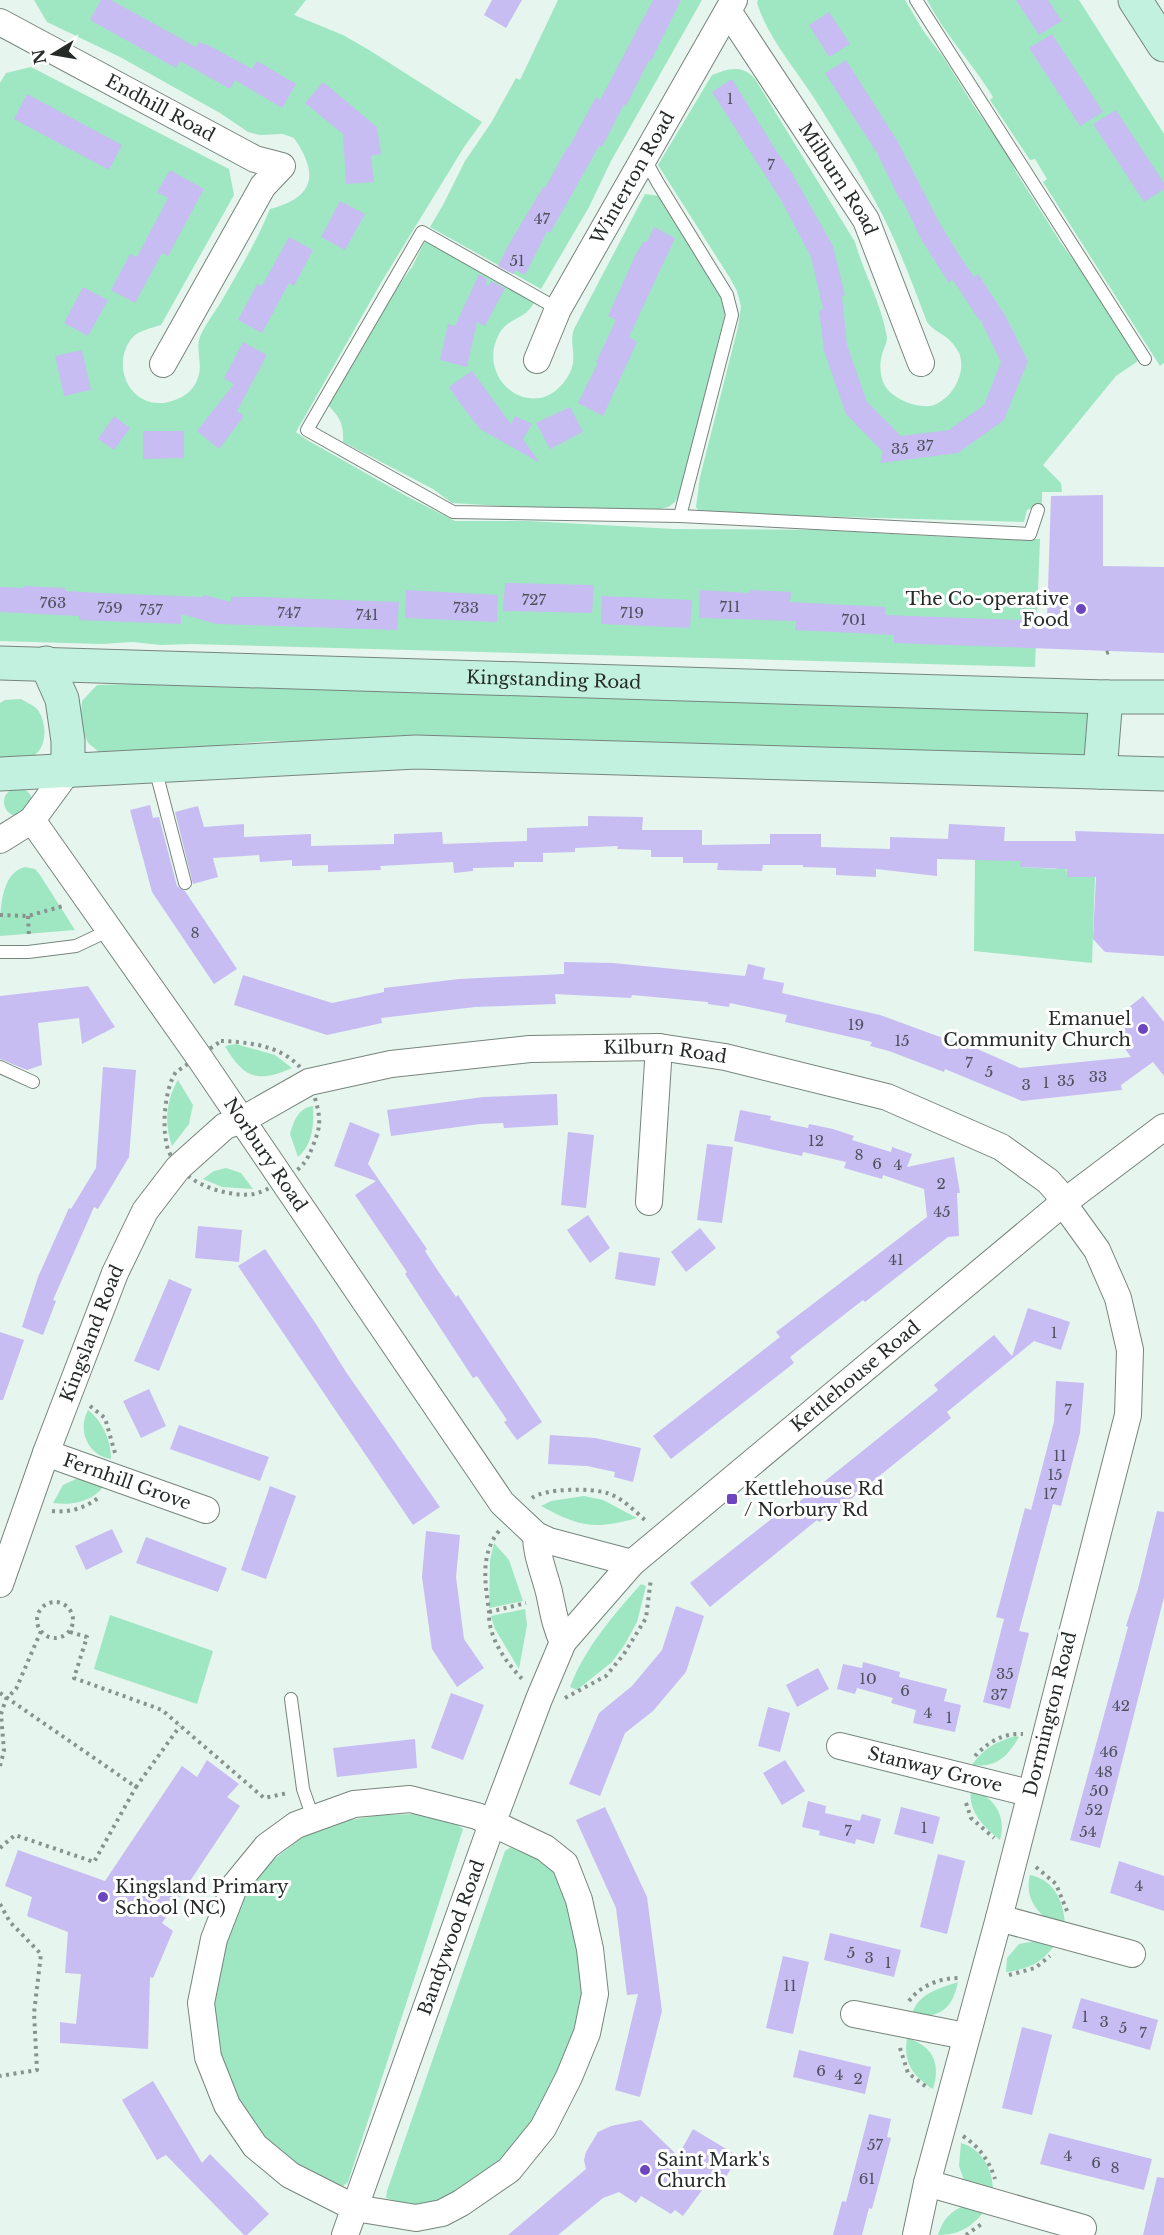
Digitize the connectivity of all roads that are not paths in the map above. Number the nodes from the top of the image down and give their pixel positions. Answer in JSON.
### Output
{"nodes":[{"id":1,"x":916,"y":0,"type":"edge"},
{"id":2,"x":1135,"y":0,"type":"edge"},
{"id":3,"x":731,"y":5,"type":"edge"},
{"id":4,"x":1,"y":26,"type":"edge"},
{"id":5,"x":1164,"y":45,"type":"edge"},
{"id":6,"x":644,"y":157,"type":"junction"},
{"id":7,"x":558,"y":309,"type":"junction"},
{"id":8,"x":1145,"y":359,"type":"dead end"},
{"id":9,"x":537,"y":360,"type":"dead end"},
{"id":10,"x":921,"y":363,"type":"dead end"},
{"id":11,"x":163,"y":364,"type":"dead end"},
{"id":12,"x":1038,"y":510,"type":"dead end"},
{"id":13,"x":680,"y":516,"type":"junction"},
{"id":14,"x":0,"y":663,"type":"edge"},
{"id":15,"x":46,"y":663,"type":"junction"},
{"id":16,"x":1106,"y":697,"type":"junction"},
{"id":17,"x":1164,"y":697,"type":"edge"},
{"id":18,"x":154,"y":767,"type":"junction"},
{"id":19,"x":68,"y":771,"type":"junction"},
{"id":20,"x":1100,"y":772,"type":"junction"},
{"id":21,"x":0,"y":774,"type":"edge"},
{"id":22,"x":1164,"y":774,"type":"edge"},
{"id":23,"x":32,"y":820,"type":"junction"},
{"id":24,"x":0,"y":840,"type":"edge"},
{"id":25,"x":185,"y":883,"type":"dead end"},
{"id":26,"x":110,"y":930,"type":"junction"},
{"id":27,"x":0,"y":952,"type":"edge"},
{"id":28,"x":659,"y":1047,"type":"junction"},
{"id":29,"x":0,"y":1067,"type":"edge"},
{"id":30,"x":33,"y":1083,"type":"dead end"},
{"id":31,"x":242,"y":1120,"type":"junction"},
{"id":32,"x":1159,"y":1136,"type":"edge"},
{"id":33,"x":649,"y":1202,"type":"dead end"},
{"id":34,"x":1063,"y":1203,"type":"junction"},
{"id":35,"x":46,"y":1453,"type":"junction"},
{"id":36,"x":206,"y":1510,"type":"dead end"},
{"id":37,"x":536,"y":1535,"type":"junction"},
{"id":38,"x":634,"y":1561,"type":"junction"},
{"id":39,"x":0,"y":1584,"type":"edge"},
{"id":40,"x":563,"y":1642,"type":"junction"},
{"id":41,"x":291,"y":1699,"type":"dead end"},
{"id":42,"x":840,"y":1746,"type":"dead end"},
{"id":43,"x":1029,"y":1794,"type":"junction"},
{"id":44,"x":314,"y":1818,"type":"junction"},
{"id":45,"x":492,"y":1824,"type":"junction"},
{"id":46,"x":999,"y":1918,"type":"junction"},
{"id":47,"x":1132,"y":1954,"type":"dead end"},
{"id":48,"x":854,"y":2014,"type":"dead end"},
{"id":49,"x":965,"y":2036,"type":"junction"},
{"id":50,"x":927,"y":2183,"type":"junction"},
{"id":51,"x":355,"y":2208,"type":"junction"},
{"id":52,"x":1083,"y":2228,"type":"dead end"},
{"id":53,"x":345,"y":2235,"type":"edge"},
{"id":54,"x":916,"y":2235,"type":"edge"}],
"edges":[{"from":1,"to":8,"type":"lane"},
{"from":2,"to":5,"type":"main road"},
{"from":3,"to":6,"type":"street","name":"Winterton Road"},
{"from":3,"to":10,"type":"street","name":"Milburn Road"},
{"from":4,"to":11,"type":"street","name":"Endhill Road"},
{"from":6,"to":7,"type":"street","name":"Winterton Road"},
{"from":6,"to":13,"type":"lane"},
{"from":7,"to":9,"type":"street","name":"Winterton Road"},
{"from":7,"to":13,"type":"lane"},
{"from":12,"to":13,"type":"lane"},
{"from":14,"to":15,"type":"main road","name":"Kingstanding Road"},
{"from":15,"to":16,"type":"main road","name":"Kingstanding Road"},
{"from":15,"to":19,"type":"main road"},
{"from":16,"to":17,"type":"main road","name":"Kingstanding Road"},
{"from":16,"to":20,"type":"main road"},
{"from":18,"to":19,"type":"main road"},
{"from":18,"to":20,"type":"main road"},
{"from":18,"to":25,"type":"lane"},
{"from":19,"to":21,"type":"main road"},
{"from":19,"to":23,"type":"street"},
{"from":20,"to":22,"type":"main road"},
{"from":23,"to":24,"type":"street"},
{"from":23,"to":26,"type":"street","name":"Norbury Road"},
{"from":26,"to":27,"type":"lane"},
{"from":26,"to":31,"type":"street","name":"Norbury Road"},
{"from":28,"to":31,"type":"street","name":"Kilburn Road"},
{"from":28,"to":33,"type":"street"},
{"from":28,"to":34,"type":"street","name":"Kilburn Road"},
{"from":29,"to":30,"type":"lane"},
{"from":31,"to":35,"type":"street","name":"Kingsland Road"},
{"from":31,"to":37,"type":"street","name":"Norbury Road"},
{"from":32,"to":34,"type":"street","name":"Kettlehouse Road"},
{"from":34,"to":38,"type":"street","name":"Kettlehouse Road"},
{"from":34,"to":43,"type":"street","name":"Dormington Road"},
{"from":35,"to":36,"type":"street","name":"Fernhill Grove"},
{"from":35,"to":39,"type":"street","name":"Kingsland Road"},
{"from":37,"to":38,"type":"street","name":"Norbury Road"},
{"from":37,"to":40,"type":"street"},
{"from":38,"to":40,"type":"street","name":"Kettlehouse Road"},
{"from":40,"to":45,"type":"street","name":"Bandywood Road"},
{"from":41,"to":44,"type":"lane"},
{"from":42,"to":43,"type":"street","name":"Stanway Grove"},
{"from":43,"to":46,"type":"street","name":"Dormington Road"},
{"from":44,"to":45,"type":"street"},
{"from":44,"to":51,"type":"street"},
{"from":45,"to":51,"type":"street","name":"Bandywood Road"},
{"from":45,"to":51,"type":"street"},
{"from":46,"to":47,"type":"street"},
{"from":46,"to":49,"type":"street","name":"Dormington Road"},
{"from":48,"to":49,"type":"street"},
{"from":49,"to":50,"type":"street","name":"Dormington Road"},
{"from":50,"to":52,"type":"street"},
{"from":50,"to":54,"type":"street","name":"Dormington Road"},
{"from":51,"to":53,"type":"street","name":"Bandywood Road"}]}
